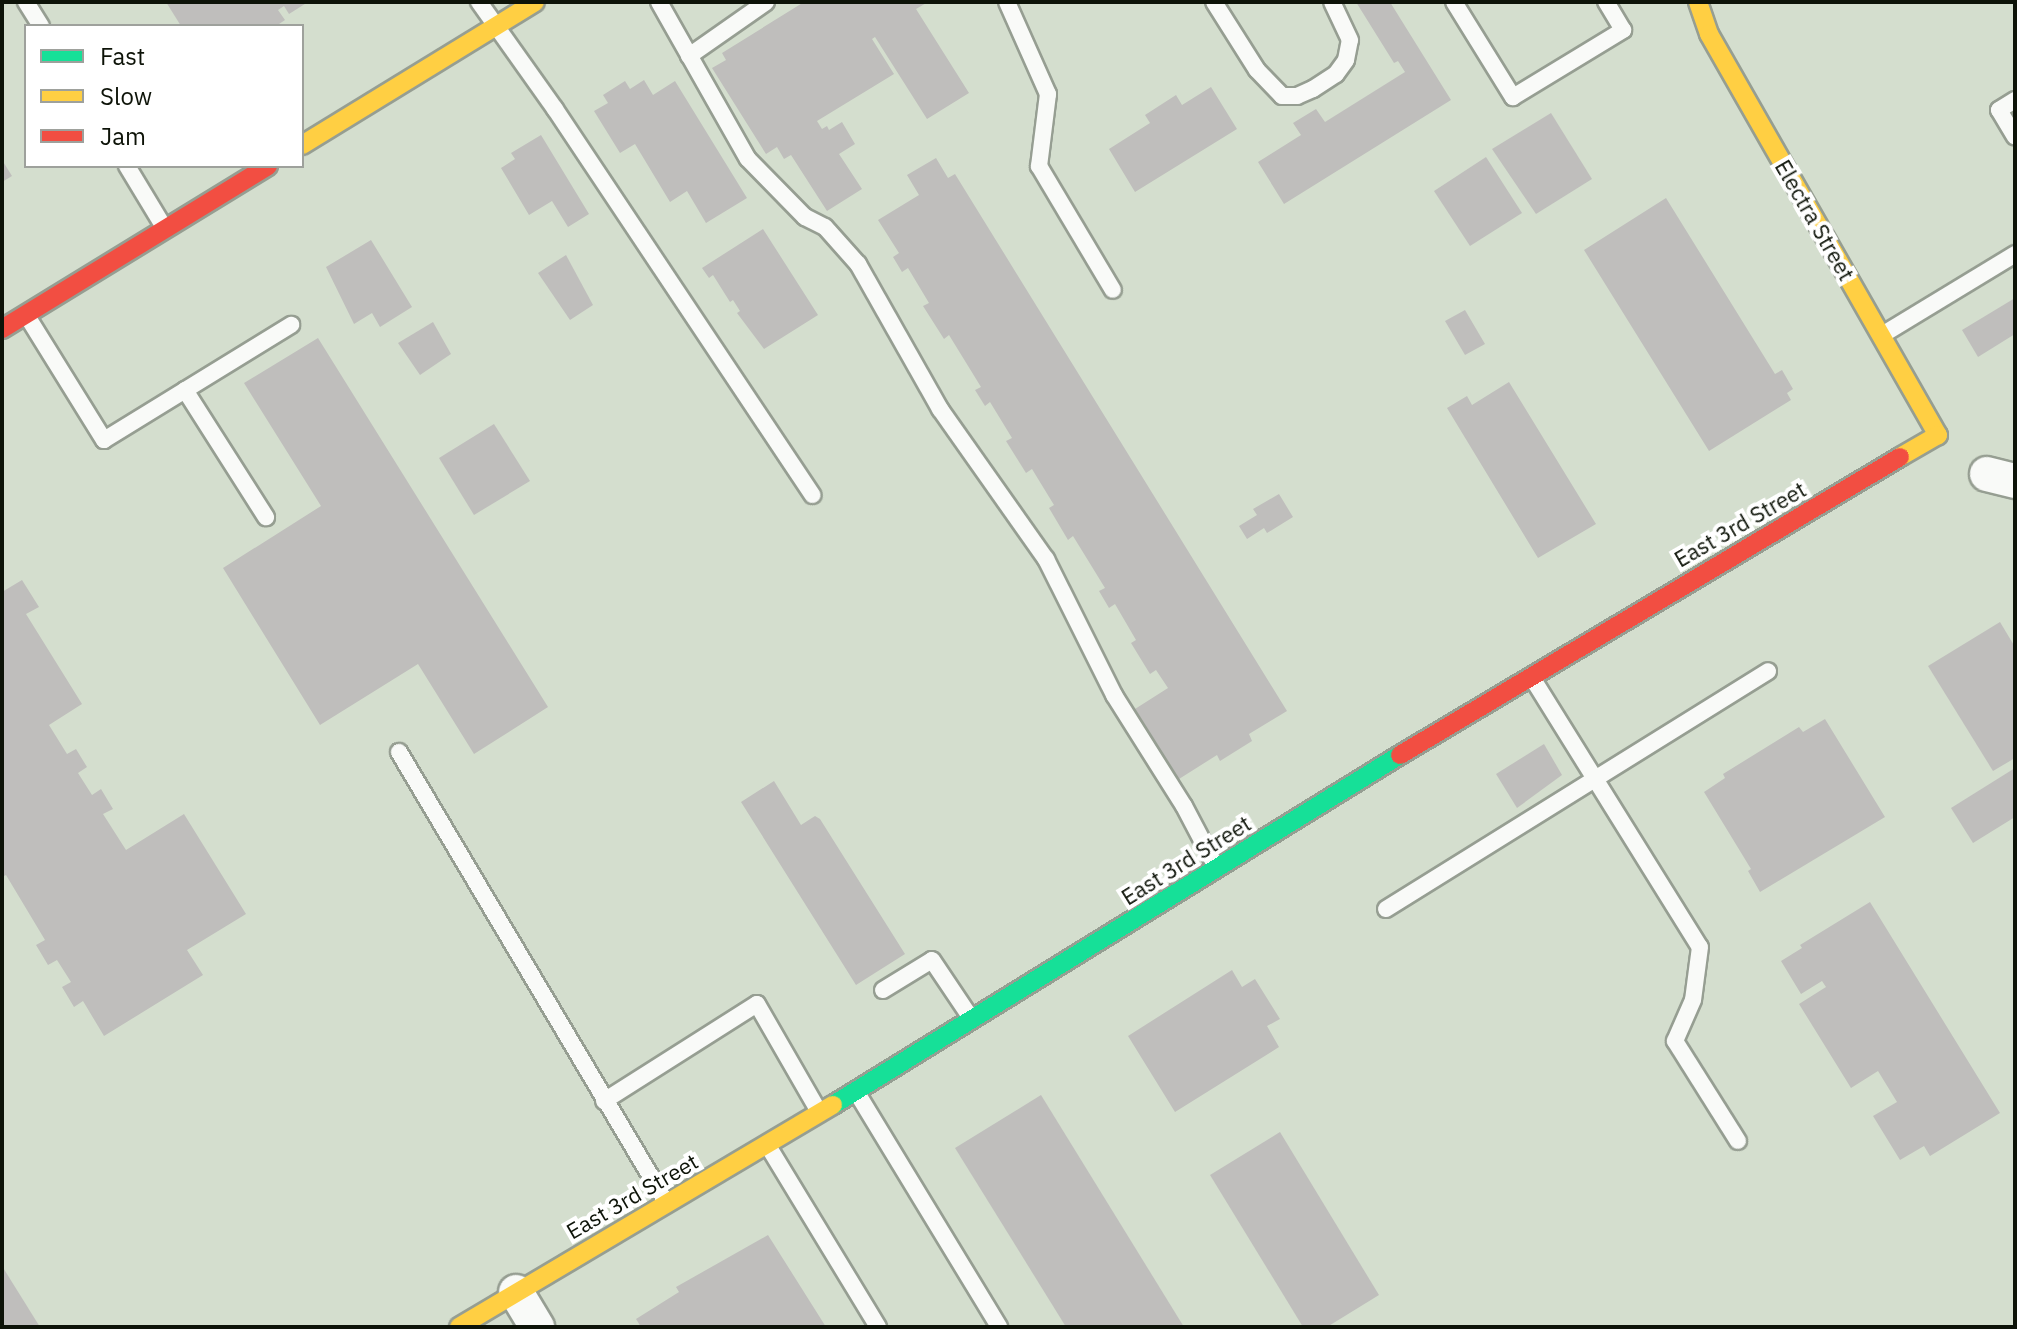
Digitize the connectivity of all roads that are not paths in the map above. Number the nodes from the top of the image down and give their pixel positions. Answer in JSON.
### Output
{"nodes":[{"id":1,"x":26,"y":2,"type":"edge"},
{"id":2,"x":479,"y":2,"type":"edge"},
{"id":3,"x":535,"y":2,"type":"edge"},
{"id":4,"x":659,"y":2,"type":"edge"},
{"id":5,"x":766,"y":2,"type":"edge"},
{"id":6,"x":1007,"y":2,"type":"edge"},
{"id":7,"x":1214,"y":2,"type":"edge"},
{"id":8,"x":1332,"y":2,"type":"edge"},
{"id":9,"x":1454,"y":2,"type":"edge"},
{"id":10,"x":1606,"y":2,"type":"edge"},
{"id":11,"x":1698,"y":2,"type":"edge"},
{"id":12,"x":40,"y":24,"type":"edge"},
{"id":13,"x":495,"y":27,"type":"junction"},
{"id":14,"x":689,"y":56,"type":"junction"},
{"id":15,"x":2015,"y":100,"type":"edge"},
{"id":16,"x":2015,"y":137,"type":"edge"},
{"id":17,"x":304,"y":144,"type":"edge"},
{"id":18,"x":128,"y":168,"type":"edge"},
{"id":19,"x":265,"y":168,"type":"edge"},
{"id":20,"x":165,"y":229,"type":"junction"},
{"id":21,"x":2015,"y":254,"type":"edge"},
{"id":22,"x":1113,"y":290,"type":"dead end"},
{"id":23,"x":26,"y":315,"type":"junction"},
{"id":24,"x":291,"y":325,"type":"dead end"},
{"id":25,"x":2,"y":329,"type":"edge"},
{"id":26,"x":1881,"y":335,"type":"junction"},
{"id":27,"x":185,"y":390,"type":"junction"},
{"id":28,"x":1938,"y":435,"type":"joint"},
{"id":29,"x":812,"y":495,"type":"dead end"},
{"id":30,"x":266,"y":517,"type":"dead end"},
{"id":31,"x":1768,"y":671,"type":"dead end"},
{"id":32,"x":1530,"y":675,"type":"junction"},
{"id":33,"x":399,"y":752,"type":"dead end"},
{"id":34,"x":1597,"y":780,"type":"junction"},
{"id":35,"x":1217,"y":869,"type":"junction"},
{"id":36,"x":1386,"y":909,"type":"dead end"},
{"id":37,"x":883,"y":990,"type":"dead end"},
{"id":38,"x":972,"y":1020,"type":"junction"},
{"id":39,"x":856,"y":1091,"type":"junction"},
{"id":40,"x":604,"y":1101,"type":"junction"},
{"id":41,"x":820,"y":1113,"type":"junction"},
{"id":42,"x":1738,"y":1141,"type":"dead end"},
{"id":43,"x":767,"y":1144,"type":"junction"},
{"id":44,"x":666,"y":1203,"type":"junction"},
{"id":45,"x":516,"y":1292,"type":"junction"},
{"id":46,"x":459,"y":1327,"type":"edge"},
{"id":47,"x":537,"y":1327,"type":"edge"},
{"id":48,"x":878,"y":1327,"type":"edge"},
{"id":49,"x":999,"y":1327,"type":"edge"}],
"edges":[{"from":1,"to":12,"type":"lane"},
{"from":2,"to":13,"type":"lane"},
{"from":3,"to":13,"type":"street"},
{"from":4,"to":14,"type":"lane"},
{"from":5,"to":14,"type":"lane"},
{"from":6,"to":22,"type":"lane"},
{"from":7,"to":8,"type":"lane"},
{"from":9,"to":10,"type":"lane"},
{"from":11,"to":26,"type":"street","name":"Electra Street"},
{"from":13,"to":17,"type":"street"},
{"from":13,"to":29,"type":"lane"},
{"from":14,"to":35,"type":"lane"},
{"from":15,"to":16,"type":"lane"},
{"from":18,"to":20,"type":"lane"},
{"from":19,"to":20,"type":"street"},
{"from":20,"to":23,"type":"street"},
{"from":21,"to":26,"type":"lane"},
{"from":23,"to":25,"type":"street"},
{"from":23,"to":27,"type":"lane"},
{"from":24,"to":27,"type":"lane"},
{"from":26,"to":28,"type":"street","name":"Electra Street"},
{"from":27,"to":30,"type":"lane"},
{"from":28,"to":32,"type":"street","name":"East 3rd Street"},
{"from":31,"to":34,"type":"lane"},
{"from":32,"to":34,"type":"lane"},
{"from":32,"to":35,"type":"street","name":"East 3rd Street"},
{"from":33,"to":40,"type":"lane"},
{"from":34,"to":36,"type":"lane"},
{"from":34,"to":42,"type":"lane"},
{"from":35,"to":38,"type":"street","name":"East 3rd Street"},
{"from":37,"to":38,"type":"lane"},
{"from":38,"to":39,"type":"street","name":"East 3rd Street"},
{"from":39,"to":41,"type":"street","name":"East 3rd Street"},
{"from":39,"to":49,"type":"lane"},
{"from":40,"to":41,"type":"lane"},
{"from":40,"to":44,"type":"lane"},
{"from":41,"to":43,"type":"street","name":"East 3rd Street"},
{"from":43,"to":44,"type":"street","name":"East 3rd Street"},
{"from":43,"to":48,"type":"lane"},
{"from":44,"to":45,"type":"street","name":"East 3rd Street"},
{"from":45,"to":46,"type":"street","name":"East 3rd Street"},
{"from":45,"to":47,"type":"street"}]}
